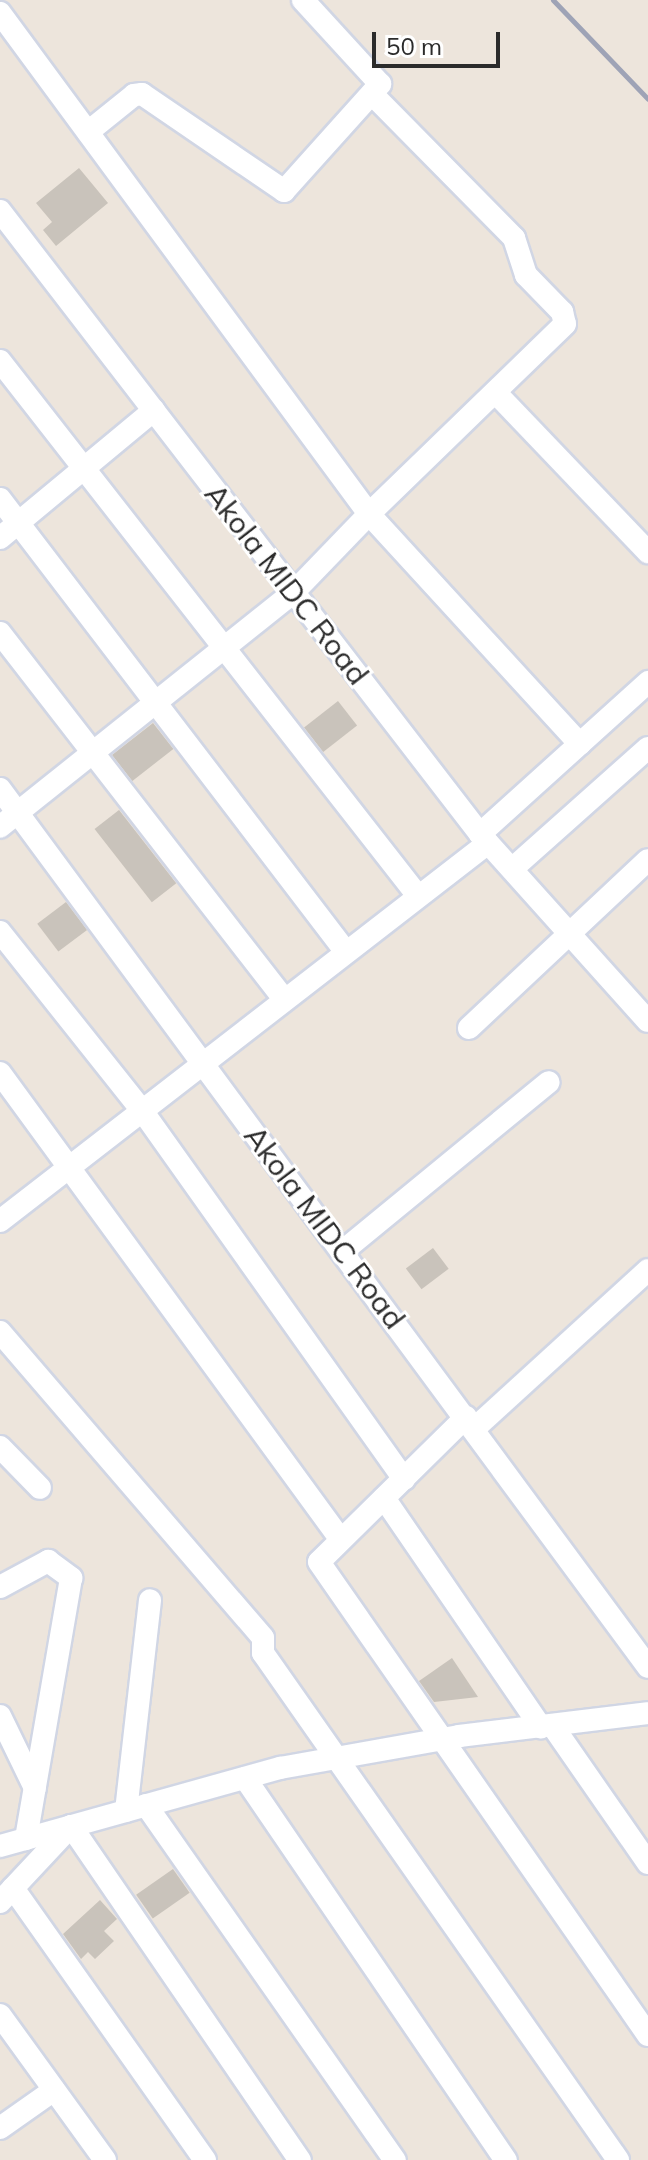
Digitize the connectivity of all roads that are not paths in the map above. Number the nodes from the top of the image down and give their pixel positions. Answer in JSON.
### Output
{"nodes":[{"id":1,"x":303,"y":0,"type":"edge"},
{"id":2,"x":0,"y":13,"type":"edge"},
{"id":3,"x":373,"y":95,"type":"junction"},
{"id":4,"x":88,"y":132,"type":"junction"},
{"id":5,"x":0,"y":211,"type":"edge"},
{"id":6,"x":0,"y":361,"type":"edge"},
{"id":7,"x":497,"y":394,"type":"junction"},
{"id":8,"x":154,"y":410,"type":"junction"},
{"id":9,"x":82,"y":470,"type":"junction"},
{"id":10,"x":0,"y":499,"type":"edge"},
{"id":11,"x":369,"y":514,"type":"junction"},
{"id":12,"x":19,"y":523,"type":"junction"},
{"id":13,"x":0,"y":538,"type":"edge"},
{"id":14,"x":648,"y":552,"type":"edge"},
{"id":15,"x":294,"y":592,"type":"junction"},
{"id":16,"x":0,"y":633,"type":"edge"},
{"id":17,"x":224,"y":648,"type":"junction"},
{"id":18,"x":648,"y":682,"type":"edge"},
{"id":19,"x":157,"y":702,"type":"junction"},
{"id":20,"x":580,"y":744,"type":"junction"},
{"id":21,"x":648,"y":748,"type":"edge"},
{"id":22,"x":94,"y":753,"type":"junction"},
{"id":23,"x":0,"y":789,"type":"edge"},
{"id":24,"x":18,"y":813,"type":"junction"},
{"id":25,"x":0,"y":827,"type":"edge"},
{"id":26,"x":484,"y":838,"type":"junction"},
{"id":27,"x":648,"y":860,"type":"edge"},
{"id":28,"x":512,"y":869,"type":"junction"},
{"id":29,"x":418,"y":896,"type":"junction"},
{"id":30,"x":568,"y":931,"type":"junction"},
{"id":31,"x":0,"y":932,"type":"edge"},
{"id":32,"x":346,"y":952,"type":"junction"},
{"id":33,"x":284,"y":999,"type":"junction"},
{"id":34,"x":644,"y":1007,"type":"edge"},
{"id":35,"x":469,"y":1028,"type":"dead end"},
{"id":36,"x":203,"y":1062,"type":"junction"},
{"id":37,"x":0,"y":1073,"type":"edge"},
{"id":38,"x":549,"y":1082,"type":"dead end"},
{"id":39,"x":141,"y":1109,"type":"junction"},
{"id":40,"x":68,"y":1167,"type":"junction"},
{"id":41,"x":2,"y":1216,"type":"edge"},
{"id":42,"x":343,"y":1251,"type":"junction"},
{"id":43,"x":648,"y":1270,"type":"edge"},
{"id":44,"x":0,"y":1332,"type":"edge"},
{"id":45,"x":471,"y":1422,"type":"junction"},
{"id":46,"x":0,"y":1447,"type":"edge"},
{"id":47,"x":404,"y":1479,"type":"junction"},
{"id":48,"x":40,"y":1488,"type":"dead end"},
{"id":49,"x":384,"y":1498,"type":"junction"},
{"id":50,"x":341,"y":1540,"type":"junction"},
{"id":51,"x":0,"y":1587,"type":"edge"},
{"id":52,"x":150,"y":1600,"type":"dead end"},
{"id":53,"x":648,"y":1667,"type":"edge"},
{"id":54,"x":648,"y":1713,"type":"edge"},
{"id":55,"x":0,"y":1716,"type":"edge"},
{"id":56,"x":546,"y":1726,"type":"junction"},
{"id":57,"x":438,"y":1740,"type":"junction"},
{"id":58,"x":334,"y":1758,"type":"junction"},
{"id":59,"x":245,"y":1778,"type":"junction"},
{"id":60,"x":35,"y":1788,"type":"junction"},
{"id":61,"x":136,"y":1808,"type":"junction"},
{"id":62,"x":71,"y":1826,"type":"junction"},
{"id":63,"x":26,"y":1839,"type":"junction"},
{"id":64,"x":0,"y":1846,"type":"edge"},
{"id":65,"x":648,"y":1863,"type":"edge"},
{"id":66,"x":7,"y":1895,"type":"edge"},
{"id":67,"x":0,"y":2015,"type":"edge"},
{"id":68,"x":648,"y":2035,"type":"edge"},
{"id":69,"x":54,"y":2090,"type":"junction"},
{"id":70,"x":0,"y":2128,"type":"edge"},
{"id":71,"x":105,"y":2160,"type":"edge"},
{"id":72,"x":205,"y":2160,"type":"edge"},
{"id":73,"x":300,"y":2160,"type":"edge"},
{"id":74,"x":395,"y":2160,"type":"edge"},
{"id":75,"x":506,"y":2160,"type":"edge"},
{"id":76,"x":618,"y":2160,"type":"edge"}],
"edges":[{"from":1,"to":3,"type":"street"},
{"from":2,"to":4,"type":"street"},
{"from":3,"to":4,"type":"street"},
{"from":3,"to":7,"type":"street"},
{"from":4,"to":11,"type":"street"},
{"from":5,"to":8,"type":"street","name":"Akola MIDC Road"},
{"from":6,"to":9,"type":"street"},
{"from":7,"to":11,"type":"street"},
{"from":7,"to":14,"type":"street"},
{"from":8,"to":9,"type":"street"},
{"from":8,"to":15,"type":"street","name":"Akola MIDC Road"},
{"from":9,"to":12,"type":"street"},
{"from":9,"to":17,"type":"street"},
{"from":10,"to":12,"type":"street"},
{"from":11,"to":15,"type":"street"},
{"from":11,"to":20,"type":"street"},
{"from":12,"to":13,"type":"street"},
{"from":12,"to":19,"type":"street"},
{"from":15,"to":17,"type":"street"},
{"from":15,"to":26,"type":"street","name":"Akola MIDC Road"},
{"from":16,"to":22,"type":"street"},
{"from":17,"to":19,"type":"street"},
{"from":17,"to":29,"type":"street"},
{"from":18,"to":20,"type":"street"},
{"from":19,"to":22,"type":"street"},
{"from":19,"to":32,"type":"street"},
{"from":20,"to":26,"type":"street"},
{"from":21,"to":28,"type":"street"},
{"from":22,"to":24,"type":"street"},
{"from":22,"to":33,"type":"street"},
{"from":23,"to":24,"type":"street","name":"Akola MIDC Road"},
{"from":24,"to":25,"type":"street"},
{"from":24,"to":36,"type":"street","name":"Akola MIDC Road"},
{"from":26,"to":28,"type":"street","name":"Akola MIDC Road"},
{"from":26,"to":29,"type":"street"},
{"from":27,"to":30,"type":"street"},
{"from":28,"to":30,"type":"street","name":"Akola MIDC Road"},
{"from":29,"to":32,"type":"street"},
{"from":30,"to":34,"type":"street","name":"Akola MIDC Road"},
{"from":30,"to":35,"type":"street"},
{"from":31,"to":39,"type":"street"},
{"from":32,"to":33,"type":"street"},
{"from":33,"to":36,"type":"street"},
{"from":36,"to":39,"type":"street"},
{"from":36,"to":42,"type":"street","name":"Akola MIDC Road"},
{"from":37,"to":40,"type":"street"},
{"from":38,"to":42,"type":"street"},
{"from":39,"to":40,"type":"street"},
{"from":39,"to":47,"type":"street"},
{"from":40,"to":41,"type":"street"},
{"from":40,"to":50,"type":"street"},
{"from":42,"to":45,"type":"street","name":"Akola MIDC Road"},
{"from":43,"to":45,"type":"street"},
{"from":44,"to":58,"type":"street"},
{"from":45,"to":47,"type":"street"},
{"from":45,"to":53,"type":"street","name":"Akola MIDC Road"},
{"from":46,"to":48,"type":"street"},
{"from":47,"to":49,"type":"street"},
{"from":49,"to":50,"type":"street"},
{"from":49,"to":56,"type":"street"},
{"from":50,"to":57,"type":"street"},
{"from":51,"to":60,"type":"street"},
{"from":52,"to":61,"type":"street"},
{"from":54,"to":56,"type":"street"},
{"from":55,"to":60,"type":"street"},
{"from":56,"to":57,"type":"street"},
{"from":56,"to":65,"type":"street"},
{"from":57,"to":58,"type":"street"},
{"from":57,"to":68,"type":"street"},
{"from":58,"to":59,"type":"street"},
{"from":58,"to":76,"type":"street"},
{"from":59,"to":61,"type":"street"},
{"from":59,"to":75,"type":"street"},
{"from":60,"to":63,"type":"street"},
{"from":61,"to":62,"type":"street"},
{"from":61,"to":74,"type":"street"},
{"from":62,"to":63,"type":"street"},
{"from":62,"to":66,"type":"street"},
{"from":62,"to":73,"type":"street"},
{"from":63,"to":64,"type":"street"},
{"from":66,"to":72,"type":"street"},
{"from":67,"to":69,"type":"street"},
{"from":69,"to":70,"type":"street"},
{"from":69,"to":71,"type":"street"}]}
